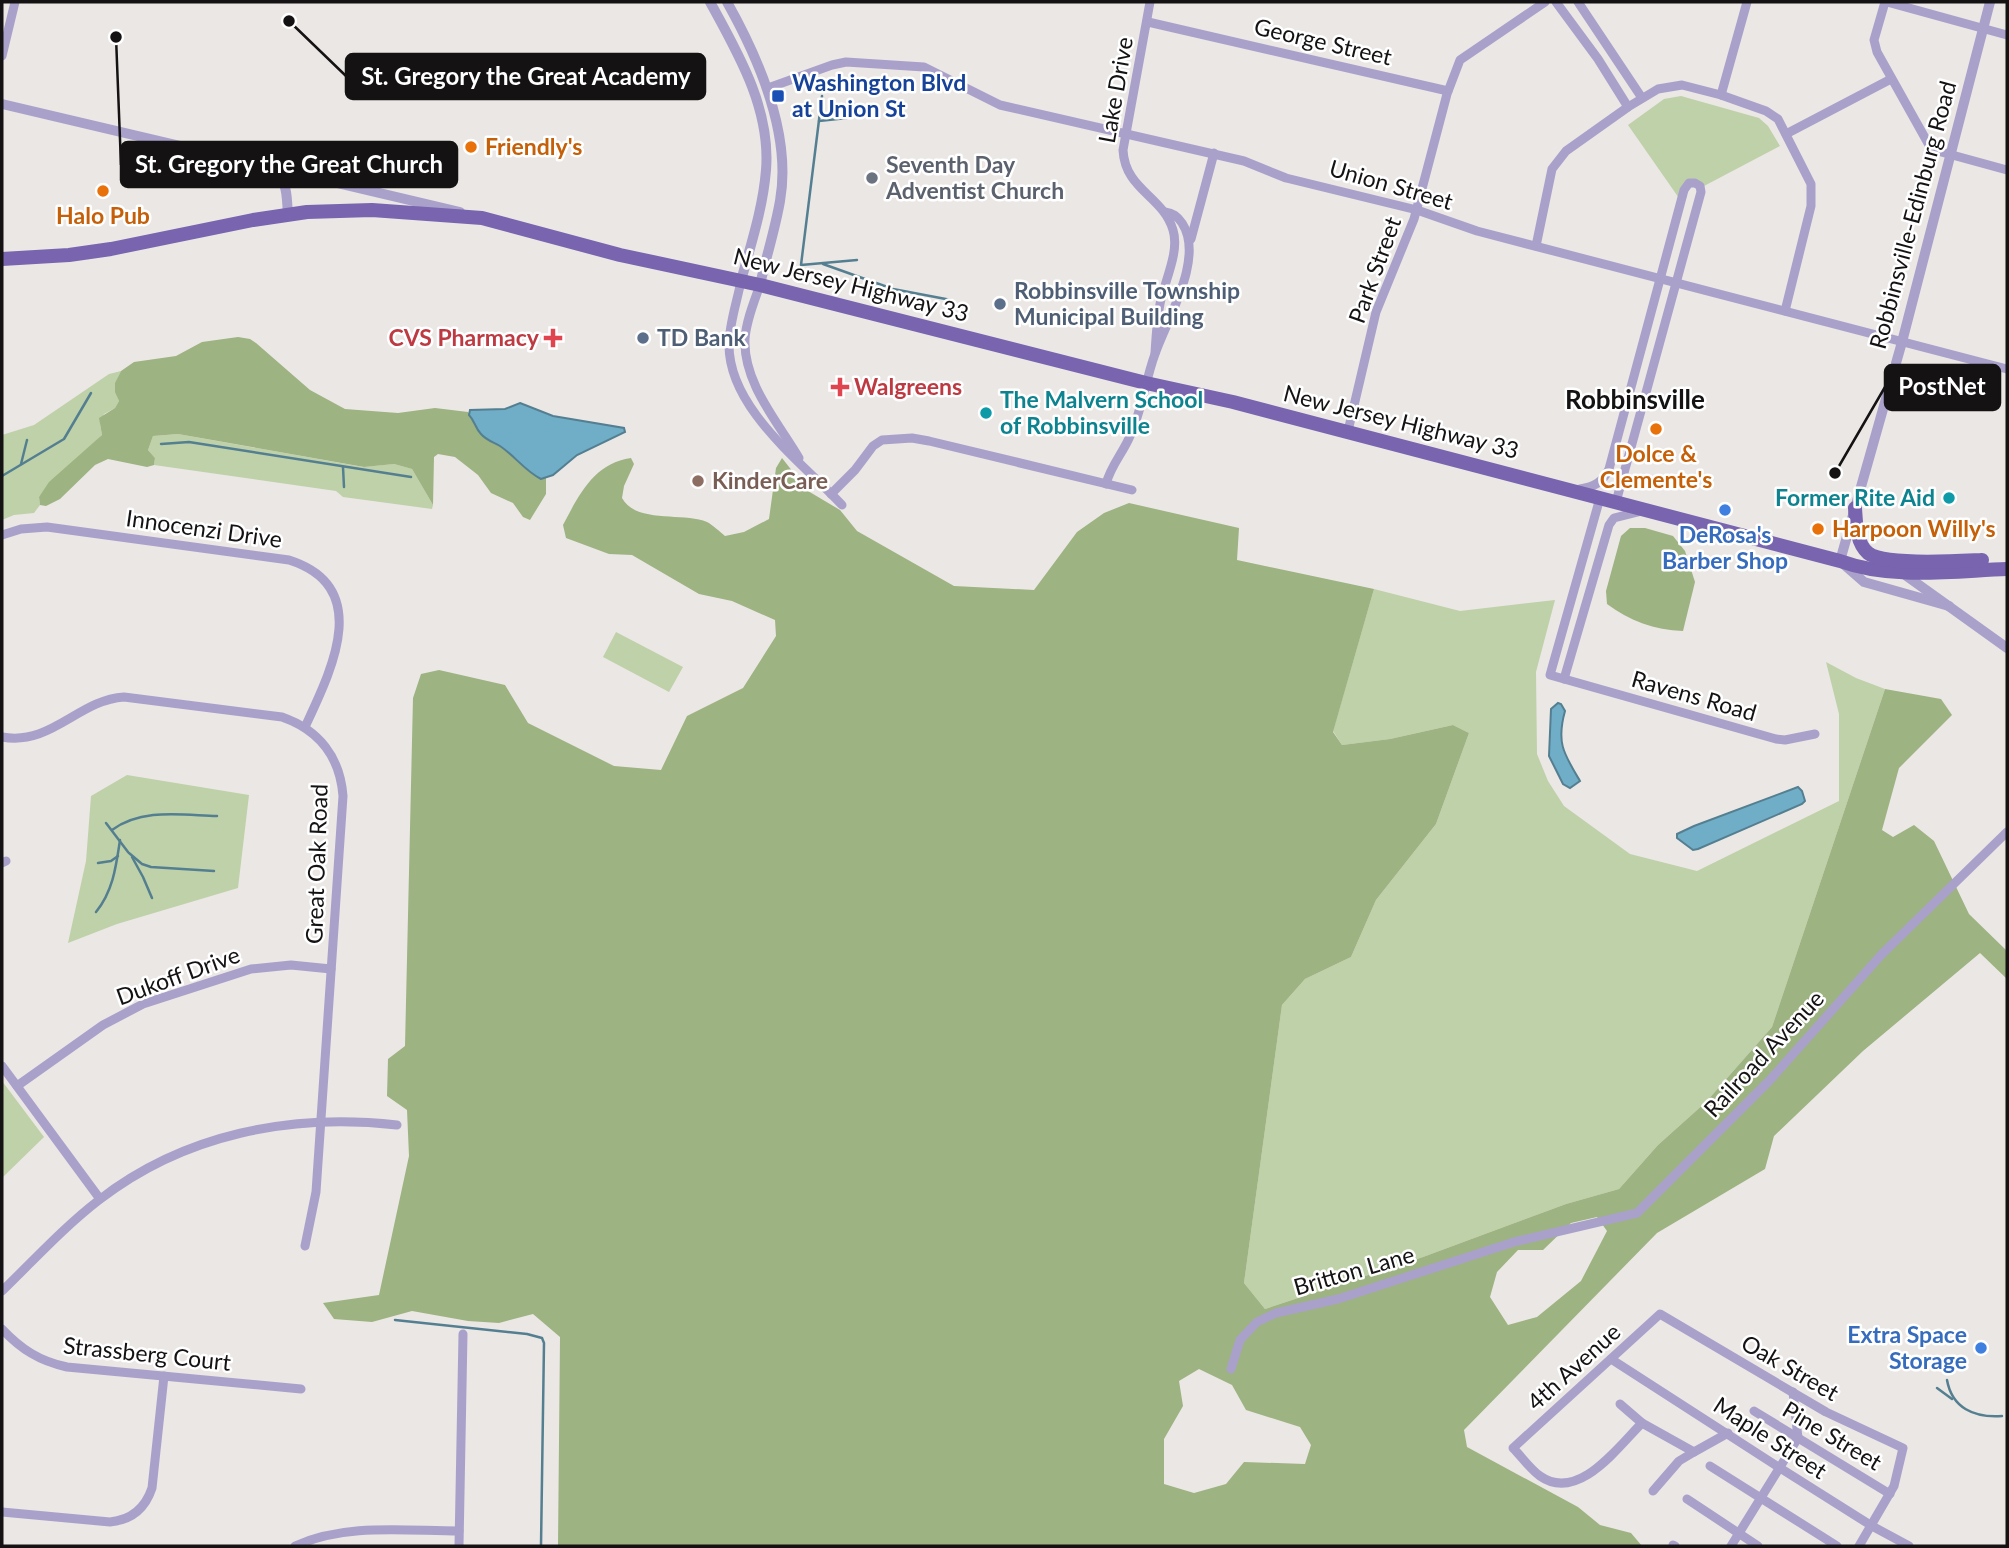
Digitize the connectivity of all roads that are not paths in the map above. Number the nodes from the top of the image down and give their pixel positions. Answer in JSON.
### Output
{"nodes":[{"id":1,"x":15,"y":2,"type":"edge"},
{"id":2,"x":710,"y":2,"type":"edge"},
{"id":3,"x":727,"y":2,"type":"edge"},
{"id":4,"x":1150,"y":2,"type":"edge"},
{"id":5,"x":1545,"y":2,"type":"edge"},
{"id":6,"x":1556,"y":2,"type":"edge"},
{"id":7,"x":1578,"y":2,"type":"edge"},
{"id":8,"x":1747,"y":2,"type":"edge"},
{"id":9,"x":1886,"y":2,"type":"edge"},
{"id":10,"x":1990,"y":2,"type":"edge"},
{"id":11,"x":1148,"y":22,"type":"junction"},
{"id":12,"x":1983,"y":29,"type":"junction"},
{"id":13,"x":2007,"y":35,"type":"edge"},
{"id":14,"x":2,"y":56,"type":"edge"},
{"id":15,"x":1891,"y":79,"type":"junction"},
{"id":16,"x":751,"y":83,"type":"junction"},
{"id":17,"x":768,"y":88,"type":"junction"},
{"id":18,"x":1448,"y":91,"type":"junction"},
{"id":19,"x":1721,"y":95,"type":"junction"},
{"id":20,"x":1642,"y":98,"type":"junction"},
{"id":21,"x":757,"y":102,"type":"junction"},
{"id":22,"x":2,"y":104,"type":"edge"},
{"id":23,"x":1628,"y":107,"type":"junction"},
{"id":24,"x":1126,"y":132,"type":"junction"},
{"id":25,"x":1786,"y":134,"type":"junction"},
{"id":26,"x":1214,"y":153,"type":"junction"},
{"id":27,"x":1951,"y":155,"type":"junction"},
{"id":28,"x":268,"y":168,"type":"junction"},
{"id":29,"x":2007,"y":170,"type":"edge"},
{"id":30,"x":1416,"y":210,"type":"junction"},
{"id":31,"x":1165,"y":212,"type":"junction"},
{"id":32,"x":288,"y":214,"type":"junction"},
{"id":33,"x":482,"y":218,"type":"junction"},
{"id":34,"x":1191,"y":239,"type":"junction"},
{"id":35,"x":1536,"y":247,"type":"junction"},
{"id":36,"x":2,"y":259,"type":"edge"},
{"id":37,"x":1659,"y":279,"type":"junction"},
{"id":38,"x":741,"y":281,"type":"junction"},
{"id":39,"x":1676,"y":283,"type":"junction"},
{"id":40,"x":760,"y":285,"type":"junction"},
{"id":41,"x":1785,"y":311,"type":"junction"},
{"id":42,"x":1902,"y":342,"type":"junction"},
{"id":43,"x":1155,"y":353,"type":"junction"},
{"id":44,"x":2007,"y":369,"type":"edge"},
{"id":45,"x":1146,"y":383,"type":"junction"},
{"id":46,"x":1348,"y":432,"type":"junction"},
{"id":47,"x":804,"y":466,"type":"junction"},
{"id":48,"x":1106,"y":484,"type":"junction"},
{"id":49,"x":1565,"y":488,"type":"junction"},
{"id":50,"x":1132,"y":490,"type":"dead end"},
{"id":51,"x":831,"y":494,"type":"junction"},
{"id":52,"x":1600,"y":498,"type":"junction"},
{"id":53,"x":1616,"y":502,"type":"junction"},
{"id":54,"x":842,"y":505,"type":"dead end"},
{"id":55,"x":1855,"y":508,"type":"junction"},
{"id":56,"x":1649,"y":510,"type":"junction"},
{"id":57,"x":2,"y":535,"type":"edge"},
{"id":58,"x":1884,"y":559,"type":"junction"},
{"id":59,"x":1840,"y":561,"type":"junction"},
{"id":60,"x":2007,"y":562,"type":"edge"},
{"id":61,"x":2007,"y":569,"type":"edge"},
{"id":62,"x":1901,"y":572,"type":"junction"},
{"id":63,"x":1949,"y":606,"type":"junction"},
{"id":64,"x":2007,"y":648,"type":"edge"},
{"id":65,"x":1564,"y":679,"type":"junction"},
{"id":66,"x":305,"y":727,"type":"junction"},
{"id":67,"x":1815,"y":734,"type":"dead end"},
{"id":68,"x":2,"y":737,"type":"edge"},
{"id":69,"x":2007,"y":832,"type":"edge"},
{"id":70,"x":331,"y":969,"type":"junction"},
{"id":71,"x":2,"y":1066,"type":"edge"},
{"id":72,"x":17,"y":1086,"type":"junction"},
{"id":73,"x":321,"y":1121,"type":"junction"},
{"id":74,"x":397,"y":1125,"type":"dead end"},
{"id":75,"x":100,"y":1199,"type":"junction"},
{"id":76,"x":1514,"y":1242,"type":"joint"},
{"id":77,"x":305,"y":1246,"type":"dead end"},
{"id":78,"x":2,"y":1291,"type":"edge"},
{"id":79,"x":1660,"y":1314,"type":"joint"},
{"id":80,"x":2,"y":1329,"type":"edge"},
{"id":81,"x":463,"y":1334,"type":"dead end"},
{"id":82,"x":1611,"y":1359,"type":"junction"},
{"id":83,"x":1231,"y":1369,"type":"dead end"},
{"id":84,"x":164,"y":1376,"type":"junction"},
{"id":85,"x":301,"y":1389,"type":"dead end"},
{"id":86,"x":1793,"y":1392,"type":"junction"},
{"id":87,"x":1620,"y":1404,"type":"dead end"},
{"id":88,"x":1754,"y":1411,"type":"dead end"},
{"id":89,"x":1642,"y":1423,"type":"junction"},
{"id":90,"x":1728,"y":1433,"type":"junction"},
{"id":91,"x":1798,"y":1438,"type":"junction"},
{"id":92,"x":1694,"y":1452,"type":"junction"},
{"id":93,"x":1710,"y":1466,"type":"dead end"},
{"id":94,"x":1780,"y":1468,"type":"junction"},
{"id":95,"x":1653,"y":1491,"type":"dead end"},
{"id":96,"x":1890,"y":1494,"type":"junction"},
{"id":97,"x":1687,"y":1499,"type":"dead end"},
{"id":98,"x":1761,"y":1499,"type":"junction"},
{"id":99,"x":2,"y":1512,"type":"edge"},
{"id":100,"x":1872,"y":1526,"type":"junction"},
{"id":101,"x":459,"y":1531,"type":"junction"},
{"id":102,"x":1739,"y":1534,"type":"junction"},
{"id":103,"x":296,"y":1546,"type":"edge"},
{"id":104,"x":459,"y":1546,"type":"edge"},
{"id":105,"x":1731,"y":1546,"type":"edge"},
{"id":106,"x":1758,"y":1546,"type":"edge"},
{"id":107,"x":1837,"y":1546,"type":"edge"},
{"id":108,"x":1859,"y":1546,"type":"edge"},
{"id":109,"x":1909,"y":1546,"type":"edge"}],
"edges":[{"from":1,"to":14,"type":"street"},
{"from":2,"to":16,"type":"street"},
{"from":3,"to":17,"type":"street"},
{"from":4,"to":11,"type":"street","name":"Lake Drive"},
{"from":5,"to":18,"type":"street","name":"Park Street"},
{"from":6,"to":23,"type":"street"},
{"from":7,"to":20,"type":"street"},
{"from":8,"to":19,"type":"street"},
{"from":9,"to":12,"type":"street"},
{"from":9,"to":15,"type":"street"},
{"from":10,"to":12,"type":"street","name":"Robbinsville-Edinburg Road"},
{"from":11,"to":18,"type":"street","name":"George Street"},
{"from":11,"to":24,"type":"street","name":"Lake Drive"},
{"from":12,"to":13,"type":"street"},
{"from":12,"to":27,"type":"street","name":"Robbinsville-Edinburg Road"},
{"from":15,"to":25,"type":"street"},
{"from":15,"to":27,"type":"street"},
{"from":16,"to":17,"type":"street"},
{"from":16,"to":21,"type":"street"},
{"from":17,"to":21,"type":"street"},
{"from":17,"to":24,"type":"street","name":"Union Street"},
{"from":17,"to":40,"type":"street"},
{"from":18,"to":30,"type":"street","name":"Park Street"},
{"from":19,"to":20,"type":"street"},
{"from":19,"to":25,"type":"street"},
{"from":20,"to":23,"type":"street"},
{"from":21,"to":38,"type":"street"},
{"from":22,"to":28,"type":"street"},
{"from":23,"to":35,"type":"street"},
{"from":24,"to":26,"type":"street","name":"Union Street"},
{"from":24,"to":31,"type":"street","name":"Lake Drive"},
{"from":25,"to":41,"type":"street"},
{"from":26,"to":30,"type":"street","name":"Union Street"},
{"from":26,"to":34,"type":"street"},
{"from":27,"to":29,"type":"street"},
{"from":27,"to":42,"type":"street","name":"Robbinsville-Edinburg Road"},
{"from":28,"to":32,"type":"street"},
{"from":28,"to":33,"type":"street"},
{"from":30,"to":35,"type":"street","name":"Union Street"},
{"from":30,"to":46,"type":"street","name":"Park Street"},
{"from":31,"to":34,"type":"street","name":"Lake Drive"},
{"from":31,"to":43,"type":"street"},
{"from":32,"to":33,"type":"main road","name":"New Jersey Highway 33"},
{"from":32,"to":36,"type":"main road","name":"New Jersey Highway 33"},
{"from":33,"to":38,"type":"main road","name":"New Jersey Highway 33"},
{"from":34,"to":43,"type":"street"},
{"from":35,"to":37,"type":"street","name":"Union Street"},
{"from":37,"to":39,"type":"street","name":"Union Street"},
{"from":37,"to":39,"type":"street"},
{"from":37,"to":49,"type":"street"},
{"from":38,"to":40,"type":"main road","name":"New Jersey Highway 33"},
{"from":38,"to":47,"type":"street"},
{"from":39,"to":41,"type":"street","name":"Union Street"},
{"from":39,"to":53,"type":"street"},
{"from":40,"to":45,"type":"main road","name":"New Jersey Highway 33"},
{"from":40,"to":47,"type":"street"},
{"from":41,"to":42,"type":"street","name":"Union Street"},
{"from":42,"to":44,"type":"street","name":"Union Street"},
{"from":42,"to":55,"type":"street","name":"Robbinsville-Edinburg Road"},
{"from":43,"to":45,"type":"street"},
{"from":45,"to":46,"type":"main road","name":"New Jersey Highway 33"},
{"from":45,"to":48,"type":"street"},
{"from":46,"to":49,"type":"main road","name":"New Jersey Highway 33"},
{"from":47,"to":51,"type":"street"},
{"from":48,"to":50,"type":"street"},
{"from":48,"to":51,"type":"street"},
{"from":49,"to":52,"type":"main road","name":"New Jersey Highway 33"},
{"from":51,"to":54,"type":"street"},
{"from":52,"to":53,"type":"main road","name":"New Jersey Highway 33"},
{"from":52,"to":65,"type":"street"},
{"from":53,"to":56,"type":"main road","name":"New Jersey Highway 33"},
{"from":55,"to":58,"type":"main road"},
{"from":55,"to":59,"type":"street","name":"Robbinsville-Edinburg Road"},
{"from":56,"to":59,"type":"main road","name":"New Jersey Highway 33"},
{"from":56,"to":65,"type":"street"},
{"from":57,"to":66,"type":"street","name":"Innocenzi Drive"},
{"from":58,"to":60,"type":"main road"},
{"from":58,"to":62,"type":"street"},
{"from":59,"to":62,"type":"main road","name":"New Jersey Highway 33"},
{"from":59,"to":63,"type":"street"},
{"from":61,"to":62,"type":"main road","name":"New Jersey Highway 33"},
{"from":62,"to":63,"type":"street"},
{"from":63,"to":64,"type":"street"},
{"from":65,"to":67,"type":"street","name":"Ravens Road"},
{"from":66,"to":68,"type":"street","name":"Great Oak Road"},
{"from":66,"to":70,"type":"street","name":"Great Oak Road"},
{"from":69,"to":76,"type":"street","name":"Railroad Avenue"},
{"from":70,"to":72,"type":"street","name":"Dukoff Drive"},
{"from":70,"to":73,"type":"street","name":"Great Oak Road"},
{"from":71,"to":72,"type":"street"},
{"from":72,"to":75,"type":"street"},
{"from":73,"to":74,"type":"street"},
{"from":73,"to":75,"type":"street"},
{"from":73,"to":77,"type":"street","name":"Great Oak Road"},
{"from":75,"to":78,"type":"street"},
{"from":76,"to":83,"type":"street","name":"Britton Lane"},
{"from":79,"to":82,"type":"street","name":"4th Avenue"},
{"from":79,"to":86,"type":"street","name":"Oak Street"},
{"from":80,"to":84,"type":"street","name":"Strassberg Court"},
{"from":81,"to":101,"type":"street"},
{"from":82,"to":89,"type":"street","name":"4th Avenue"},
{"from":82,"to":90,"type":"street","name":"Maple Street"},
{"from":84,"to":85,"type":"street","name":"Strassberg Court"},
{"from":84,"to":99,"type":"street"},
{"from":86,"to":91,"type":"street"},
{"from":86,"to":96,"type":"street","name":"Oak Street"},
{"from":87,"to":89,"type":"street"},
{"from":88,"to":91,"type":"street","name":"Pine Street"},
{"from":89,"to":92,"type":"street"},
{"from":90,"to":92,"type":"street"},
{"from":90,"to":94,"type":"street","name":"Maple Street"},
{"from":91,"to":94,"type":"street"},
{"from":91,"to":96,"type":"street","name":"Pine Street"},
{"from":92,"to":95,"type":"street"},
{"from":93,"to":98,"type":"street"},
{"from":94,"to":98,"type":"street"},
{"from":94,"to":100,"type":"street","name":"Maple Street"},
{"from":96,"to":100,"type":"street"},
{"from":97,"to":102,"type":"street"},
{"from":98,"to":102,"type":"street"},
{"from":98,"to":107,"type":"street"},
{"from":100,"to":108,"type":"street"},
{"from":100,"to":109,"type":"street","name":"Maple Street"},
{"from":101,"to":103,"type":"street"},
{"from":101,"to":104,"type":"street"},
{"from":102,"to":105,"type":"street"},
{"from":102,"to":106,"type":"street"}]}
